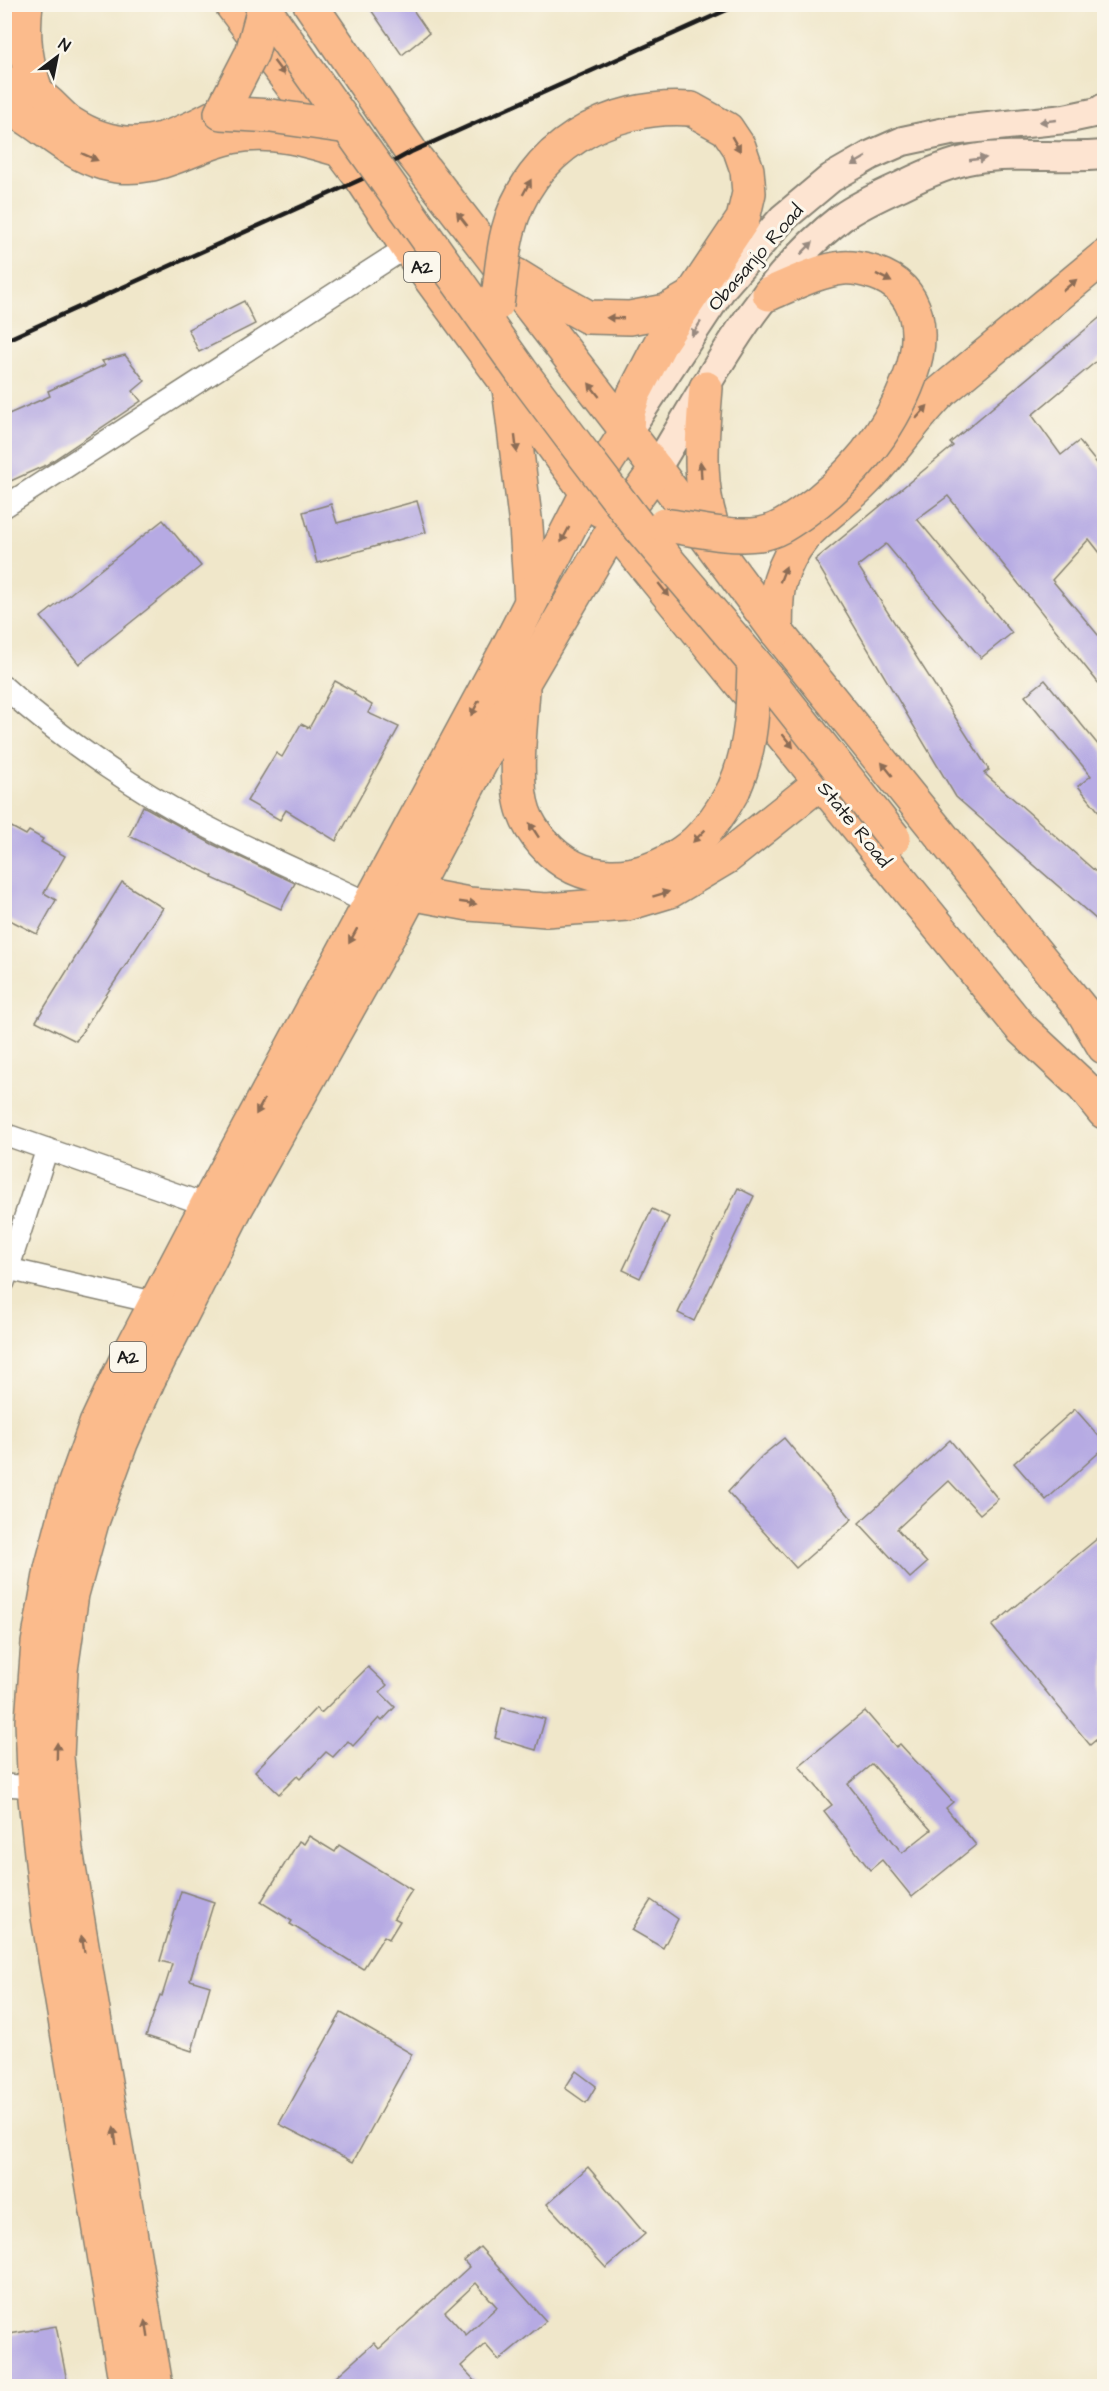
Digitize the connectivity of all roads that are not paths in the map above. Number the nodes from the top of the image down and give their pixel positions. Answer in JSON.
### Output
{"nodes":[{"id":1,"x":26,"y":4,"type":"edge"},
{"id":2,"x":231,"y":4,"type":"edge"},
{"id":3,"x":310,"y":4,"type":"edge"},
{"id":4,"x":270,"y":6,"type":"edge"},
{"id":5,"x":4,"y":82,"type":"edge"},
{"id":6,"x":36,"y":94,"type":"junction"},
{"id":7,"x":4,"y":105,"type":"edge"},
{"id":8,"x":1104,"y":108,"type":"edge"},
{"id":9,"x":221,"y":113,"type":"junction"},
{"id":10,"x":344,"y":139,"type":"junction"},
{"id":11,"x":1104,"y":155,"type":"edge"},
{"id":12,"x":407,"y":247,"type":"junction"},
{"id":13,"x":1104,"y":257,"type":"edge"},
{"id":14,"x":494,"y":259,"type":"junction"},
{"id":15,"x":769,"y":294,"type":"junction"},
{"id":16,"x":690,"y":297,"type":"junction"},
{"id":17,"x":497,"y":304,"type":"junction"},
{"id":18,"x":508,"y":386,"type":"junction"},
{"id":19,"x":706,"y":388,"type":"junction"},
{"id":20,"x":627,"y":431,"type":"junction"},
{"id":21,"x":656,"y":469,"type":"junction"},
{"id":22,"x":587,"y":493,"type":"junction"},
{"id":23,"x":4,"y":507,"type":"edge"},
{"id":24,"x":664,"y":525,"type":"junction"},
{"id":25,"x":614,"y":528,"type":"junction"},
{"id":26,"x":728,"y":566,"type":"junction"},
{"id":27,"x":531,"y":601,"type":"junction"},
{"id":28,"x":776,"y":632,"type":"junction"},
{"id":29,"x":754,"y":663,"type":"junction"},
{"id":30,"x":523,"y":683,"type":"junction"},
{"id":31,"x":4,"y":687,"type":"edge"},
{"id":32,"x":821,"y":782,"type":"junction"},
{"id":33,"x":900,"y":833,"type":"junction"},
{"id":34,"x":410,"y":893,"type":"junction"},
{"id":35,"x":370,"y":904,"type":"junction"},
{"id":36,"x":1104,"y":1047,"type":"edge"},
{"id":37,"x":1104,"y":1056,"type":"edge"},
{"id":38,"x":1083,"y":1086,"type":"junction"},
{"id":39,"x":1104,"y":1112,"type":"edge"},
{"id":40,"x":4,"y":1134,"type":"edge"},
{"id":41,"x":47,"y":1149,"type":"junction"},
{"id":42,"x":207,"y":1205,"type":"junction"},
{"id":43,"x":6,"y":1273,"type":"edge"},
{"id":44,"x":157,"y":1303,"type":"junction"},
{"id":45,"x":20,"y":1786,"type":"edge"},
{"id":46,"x":126,"y":2386,"type":"edge"},
{"id":47,"x":156,"y":2386,"type":"edge"}],
"edges":[{"from":1,"to":6,"type":"main road"},
{"from":2,"to":10,"type":"main road","number":"A2","one_way":true},
{"from":14,"to":3,"type":"main road","one_way":true},
{"from":4,"to":9,"type":"main road","bridge":true},
{"from":4,"to":10,"type":"main road","bridge":true},
{"from":4,"to":17,"type":"main road"},
{"from":5,"to":6,"type":"main road"},
{"from":6,"to":9,"type":"main road"},
{"from":7,"to":10,"type":"main road","one_way":true},
{"from":8,"to":20,"type":"main road","name":"Obasanjo Road","one_way":true},
{"from":9,"to":10,"type":"main road","bridge":true},
{"from":10,"to":12,"type":"main road","number":"A2"},
{"from":10,"to":29,"type":"main road","bridge":true},
{"from":15,"to":11,"type":"main road","name":"Obasanjo Road","one_way":true},
{"from":12,"to":18,"type":"main road","number":"A2"},
{"from":12,"to":23,"type":"street"},
{"from":28,"to":13,"type":"main road","one_way":true},
{"from":16,"to":14,"type":"main road","one_way":true},
{"from":20,"to":14,"type":"main road","one_way":true},
{"from":15,"to":19,"type":"main road","name":"Obasanjo Road"},
{"from":15,"to":24,"type":"main road","one_way":true,"bridge":true},
{"from":17,"to":16,"type":"main road","one_way":true,"bridge":true},
{"from":16,"to":20,"type":"main road"},
{"from":17,"to":24,"type":"main road"},
{"from":18,"to":22,"type":"main road","number":"A2"},
{"from":18,"to":27,"type":"main road","one_way":true},
{"from":19,"to":21,"type":"main road","name":"Obasanjo Road"},
{"from":26,"to":19,"type":"main road","one_way":true},
{"from":20,"to":21,"type":"main road"},
{"from":20,"to":22,"type":"main road","number":"A2"},
{"from":21,"to":25,"type":"main road","number":"A2"},
{"from":21,"to":26,"type":"main road"},
{"from":22,"to":25,"type":"main road","number":"A2"},
{"from":22,"to":27,"type":"main road","number":"A2","one_way":true},
{"from":24,"to":33,"type":"main road"},
{"from":25,"to":30,"type":"main road","number":"A2"},
{"from":25,"to":32,"type":"main road","name":"State Road","one_way":true},
{"from":26,"to":28,"type":"main road"},
{"from":27,"to":35,"type":"main road","number":"A2","one_way":true},
{"from":36,"to":28,"type":"main road","one_way":true},
{"from":29,"to":30,"type":"main road","one_way":true,"bridge":true},
{"from":29,"to":33,"type":"main road","bridge":true},
{"from":30,"to":34,"type":"main road","number":"A2"},
{"from":31,"to":35,"type":"street"},
{"from":34,"to":32,"type":"main road","one_way":true},
{"from":32,"to":38,"type":"main road","name":"State Road"},
{"from":33,"to":37,"type":"main road"},
{"from":33,"to":38,"type":"main road"},
{"from":47,"to":34,"type":"main road","number":"A2","one_way":true},
{"from":35,"to":42,"type":"main road","number":"A2","one_way":true},
{"from":38,"to":39,"type":"main road","name":"State Road"},
{"from":40,"to":41,"type":"street"},
{"from":41,"to":42,"type":"street"},
{"from":41,"to":43,"type":"street"},
{"from":42,"to":44,"type":"main road","number":"A2"},
{"from":43,"to":44,"type":"street"},
{"from":44,"to":45,"type":"main road","number":"A2"},
{"from":45,"to":46,"type":"main road","number":"A2"}]}
